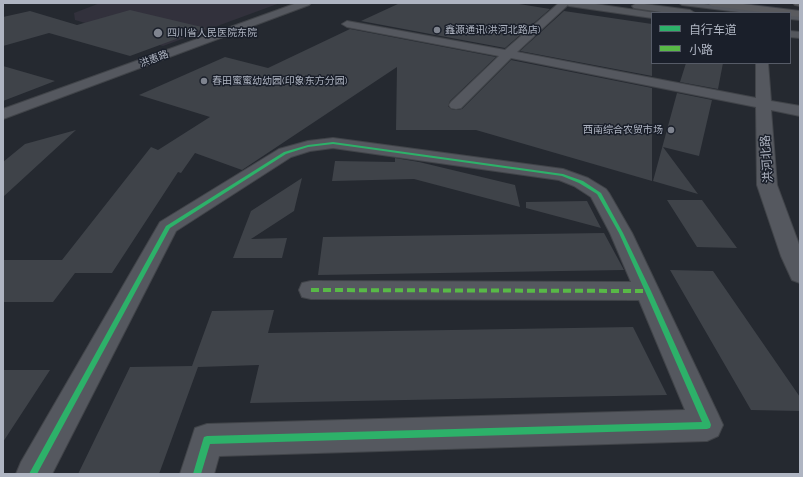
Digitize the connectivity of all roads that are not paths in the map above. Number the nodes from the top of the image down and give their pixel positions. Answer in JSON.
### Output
{"nodes":[{"id":1,"x":306,"y":3,"type":"edge"},
{"id":2,"x":565,"y":3,"type":"edge"},
{"id":3,"x":569,"y":3,"type":"edge"},
{"id":4,"x":612,"y":3,"type":"edge"},
{"id":5,"x":682,"y":3,"type":"edge"},
{"id":6,"x":705,"y":3,"type":"edge"},
{"id":7,"x":712,"y":3,"type":"edge"},
{"id":8,"x":750,"y":3,"type":"edge"},
{"id":9,"x":800,"y":9,"type":"edge"},
{"id":10,"x":682,"y":12,"type":"edge"},
{"id":11,"x":754,"y":12,"type":"edge"},
{"id":12,"x":773,"y":12,"type":"edge"},
{"id":13,"x":777,"y":12,"type":"edge"},
{"id":14,"x":651,"y":15,"type":"edge"},
{"id":15,"x":347,"y":24,"type":"dead end"},
{"id":16,"x":508,"y":54,"type":"junction"},
{"id":17,"x":762,"y":64,"type":"edge"},
{"id":18,"x":456,"y":104,"type":"dead end"},
{"id":19,"x":763,"y":104,"type":"junction"},
{"id":20,"x":800,"y":111,"type":"edge"},
{"id":21,"x":3,"y":114,"type":"edge"},
{"id":22,"x":800,"y":274,"type":"edge"},
{"id":23,"x":311,"y":290,"type":"dead end"},
{"id":24,"x":648,"y":291,"type":"junction"},
{"id":25,"x":34,"y":474,"type":"edge"},
{"id":26,"x":197,"y":474,"type":"edge"}],
"edges":[{"from":1,"to":21,"type":"street","name":"洪惠路"},
{"from":2,"to":16,"type":"street"},
{"from":3,"to":14,"type":"street"},
{"from":4,"to":10,"type":"street"},
{"from":5,"to":11,"type":"lane"},
{"from":6,"to":13,"type":"lane"},
{"from":7,"to":12,"type":"highway"},
{"from":8,"to":9,"type":"highway"},
{"from":15,"to":16,"type":"street"},
{"from":16,"to":18,"type":"street"},
{"from":16,"to":19,"type":"street"},
{"from":17,"to":19,"type":"street","name":"洪河北路"},
{"from":19,"to":20,"type":"street"},
{"from":19,"to":22,"type":"street","name":"洪河北路"},
{"from":23,"to":24,"type":"street"},
{"from":24,"to":25,"type":"street"},
{"from":24,"to":26,"type":"street"}]}
